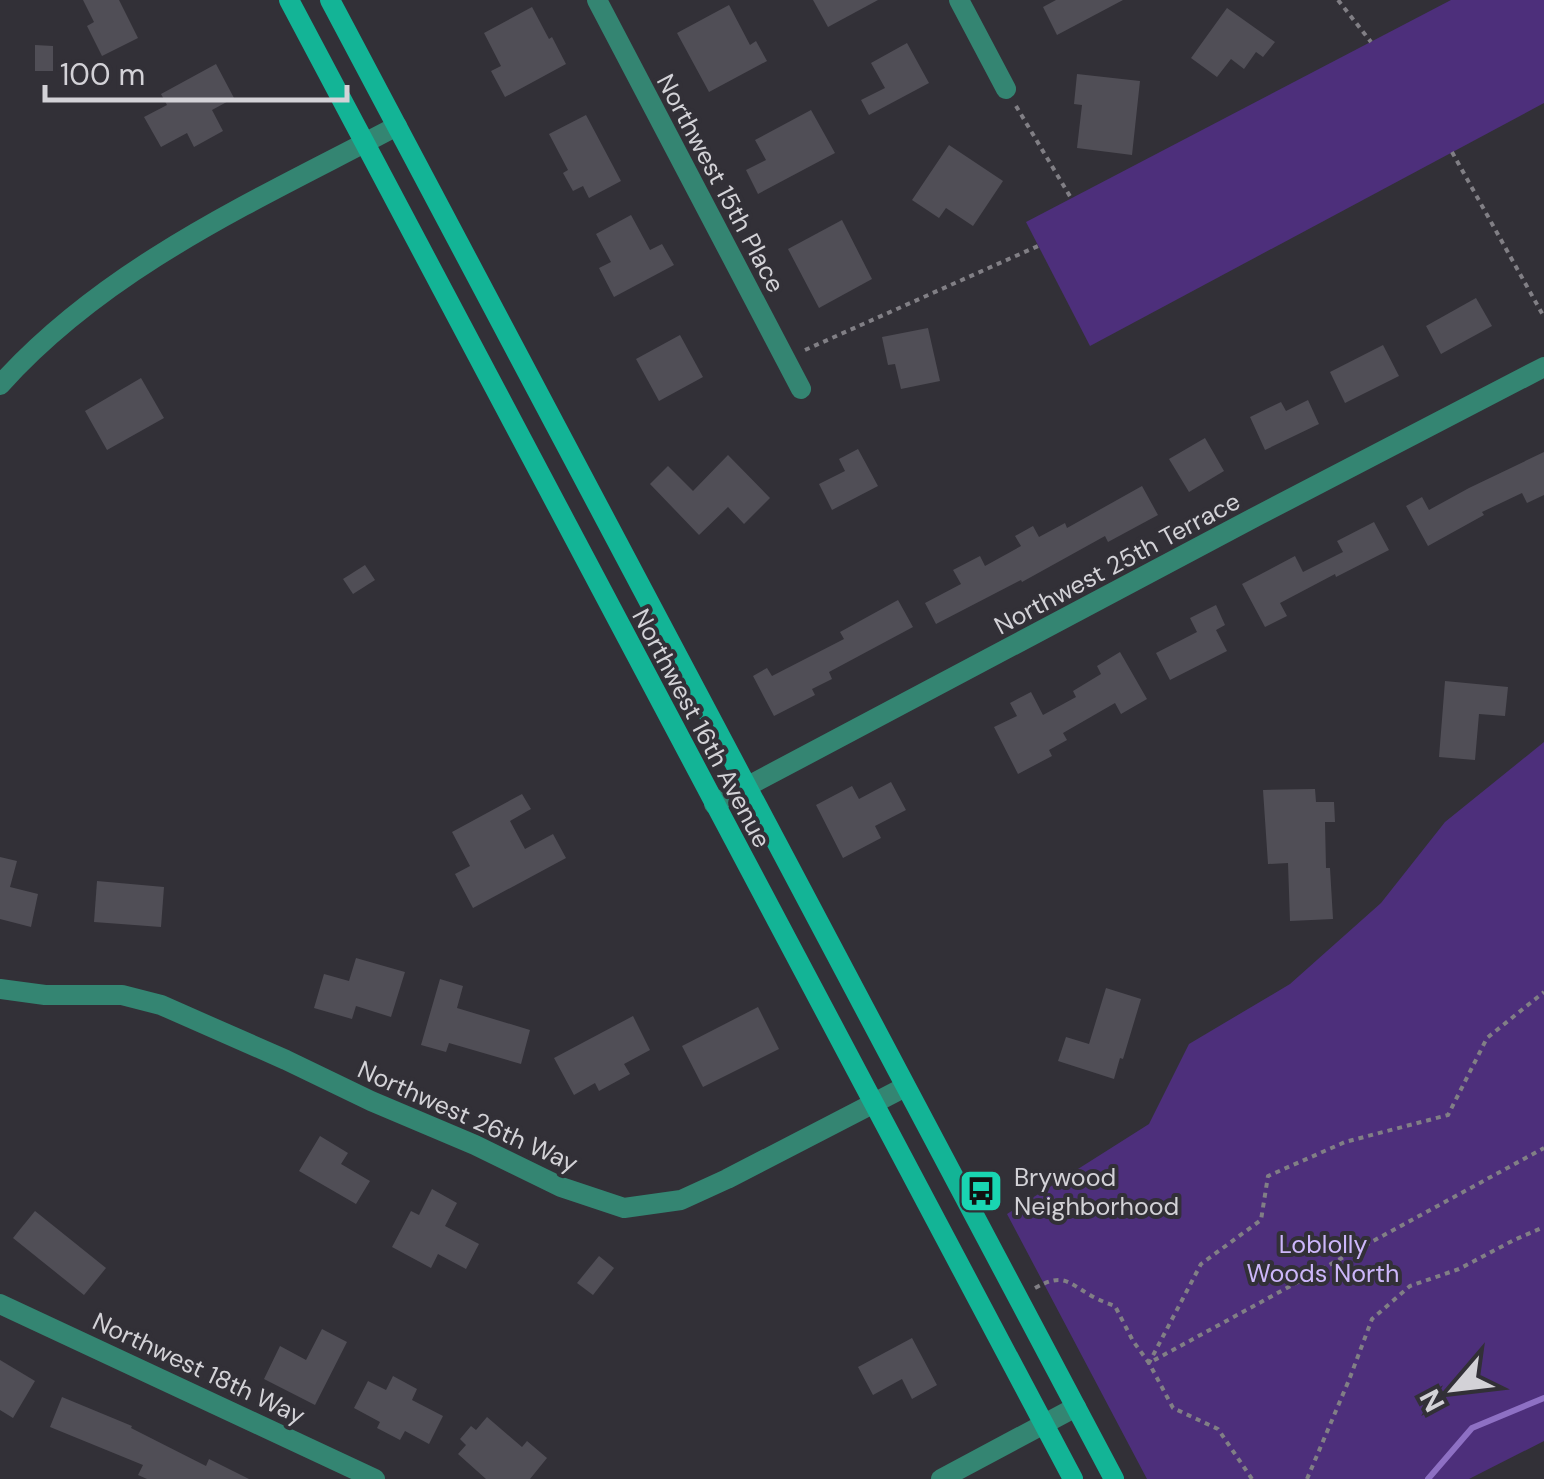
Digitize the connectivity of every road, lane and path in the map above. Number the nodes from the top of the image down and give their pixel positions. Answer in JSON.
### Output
{"nodes":[{"id":1,"x":289,"y":0,"type":"edge"},
{"id":2,"x":330,"y":0,"type":"edge"},
{"id":3,"x":597,"y":0,"type":"edge"},
{"id":4,"x":959,"y":0,"type":"edge"},
{"id":5,"x":1338,"y":0,"type":"edge"},
{"id":6,"x":1371,"y":42,"type":"dead end"},
{"id":7,"x":1006,"y":89,"type":"joint"},
{"id":8,"x":397,"y":126,"type":"junction"},
{"id":9,"x":364,"y":143,"type":"junction"},
{"id":10,"x":1452,"y":152,"type":"dead end"},
{"id":11,"x":1071,"y":198,"type":"dead end"},
{"id":12,"x":1038,"y":246,"type":"dead end"},
{"id":13,"x":1544,"y":317,"type":"edge"},
{"id":14,"x":786,"y":359,"type":"junction"},
{"id":15,"x":1544,"y":367,"type":"edge"},
{"id":16,"x":0,"y":385,"type":"edge"},
{"id":17,"x":801,"y":389,"type":"dead end"},
{"id":18,"x":574,"y":461,"type":"junction"},
{"id":19,"x":542,"y":478,"type":"junction"},
{"id":20,"x":746,"y":787,"type":"junction"},
{"id":21,"x":714,"y":804,"type":"junction"},
{"id":22,"x":0,"y":988,"type":"edge"},
{"id":23,"x":1544,"y":992,"type":"edge"},
{"id":24,"x":905,"y":1086,"type":"junction"},
{"id":25,"x":874,"y":1103,"type":"junction"},
{"id":26,"x":1544,"y":1148,"type":"edge"},
{"id":27,"x":1544,"y":1227,"type":"edge"},
{"id":28,"x":1034,"y":1289,"type":"dead end"},
{"id":29,"x":0,"y":1304,"type":"edge"},
{"id":30,"x":1149,"y":1363,"type":"junction"},
{"id":31,"x":1076,"y":1408,"type":"junction"},
{"id":32,"x":1045,"y":1425,"type":"junction"},
{"id":33,"x":375,"y":1479,"type":"edge"},
{"id":34,"x":941,"y":1479,"type":"edge"},
{"id":35,"x":1073,"y":1479,"type":"edge"},
{"id":36,"x":1114,"y":1479,"type":"edge"},
{"id":37,"x":1252,"y":1479,"type":"edge"},
{"id":38,"x":1308,"y":1479,"type":"edge"}],
"edges":[{"from":1,"to":9,"type":"main road","name":"Northwest 16th Avenue"},
{"from":2,"to":8,"type":"main road","name":"Northwest 16th Avenue"},
{"from":3,"to":14,"type":"street","name":"Northwest 15th Place"},
{"from":4,"to":7,"type":"street"},
{"from":5,"to":6,"type":"path"},
{"from":7,"to":11,"type":"path"},
{"from":8,"to":9,"type":"street"},
{"from":8,"to":18,"type":"main road","name":"Northwest 16th Avenue"},
{"from":9,"to":16,"type":"street"},
{"from":9,"to":19,"type":"main road","name":"Northwest 16th Avenue"},
{"from":10,"to":13,"type":"path"},
{"from":12,"to":14,"type":"path"},
{"from":14,"to":17,"type":"street","name":"Northwest 15th Place"},
{"from":15,"to":20,"type":"street","name":"Northwest 25th Terrace"},
{"from":18,"to":19,"type":"main road"},
{"from":18,"to":20,"type":"main road","name":"Northwest 16th Avenue"},
{"from":19,"to":21,"type":"main road","name":"Northwest 16th Avenue"},
{"from":20,"to":21,"type":"street","name":"Northwest 25th Terrace"},
{"from":20,"to":24,"type":"main road","name":"Northwest 16th Avenue"},
{"from":21,"to":25,"type":"main road","name":"Northwest 16th Avenue"},
{"from":22,"to":25,"type":"street","name":"Northwest 26th Way"},
{"from":23,"to":30,"type":"path"},
{"from":24,"to":25,"type":"street","name":"Northwest 26th Way"},
{"from":24,"to":31,"type":"main road","name":"Northwest 16th Avenue"},
{"from":25,"to":32,"type":"main road","name":"Northwest 16th Avenue"},
{"from":26,"to":30,"type":"path"},
{"from":27,"to":38,"type":"path"},
{"from":28,"to":30,"type":"path"},
{"from":29,"to":33,"type":"street","name":"Northwest 18th Way"},
{"from":30,"to":37,"type":"path"},
{"from":31,"to":32,"type":"street"},
{"from":31,"to":36,"type":"main road","name":"Northwest 16th Avenue"},
{"from":32,"to":34,"type":"street"},
{"from":32,"to":35,"type":"main road","name":"Northwest 16th Avenue"}]}
